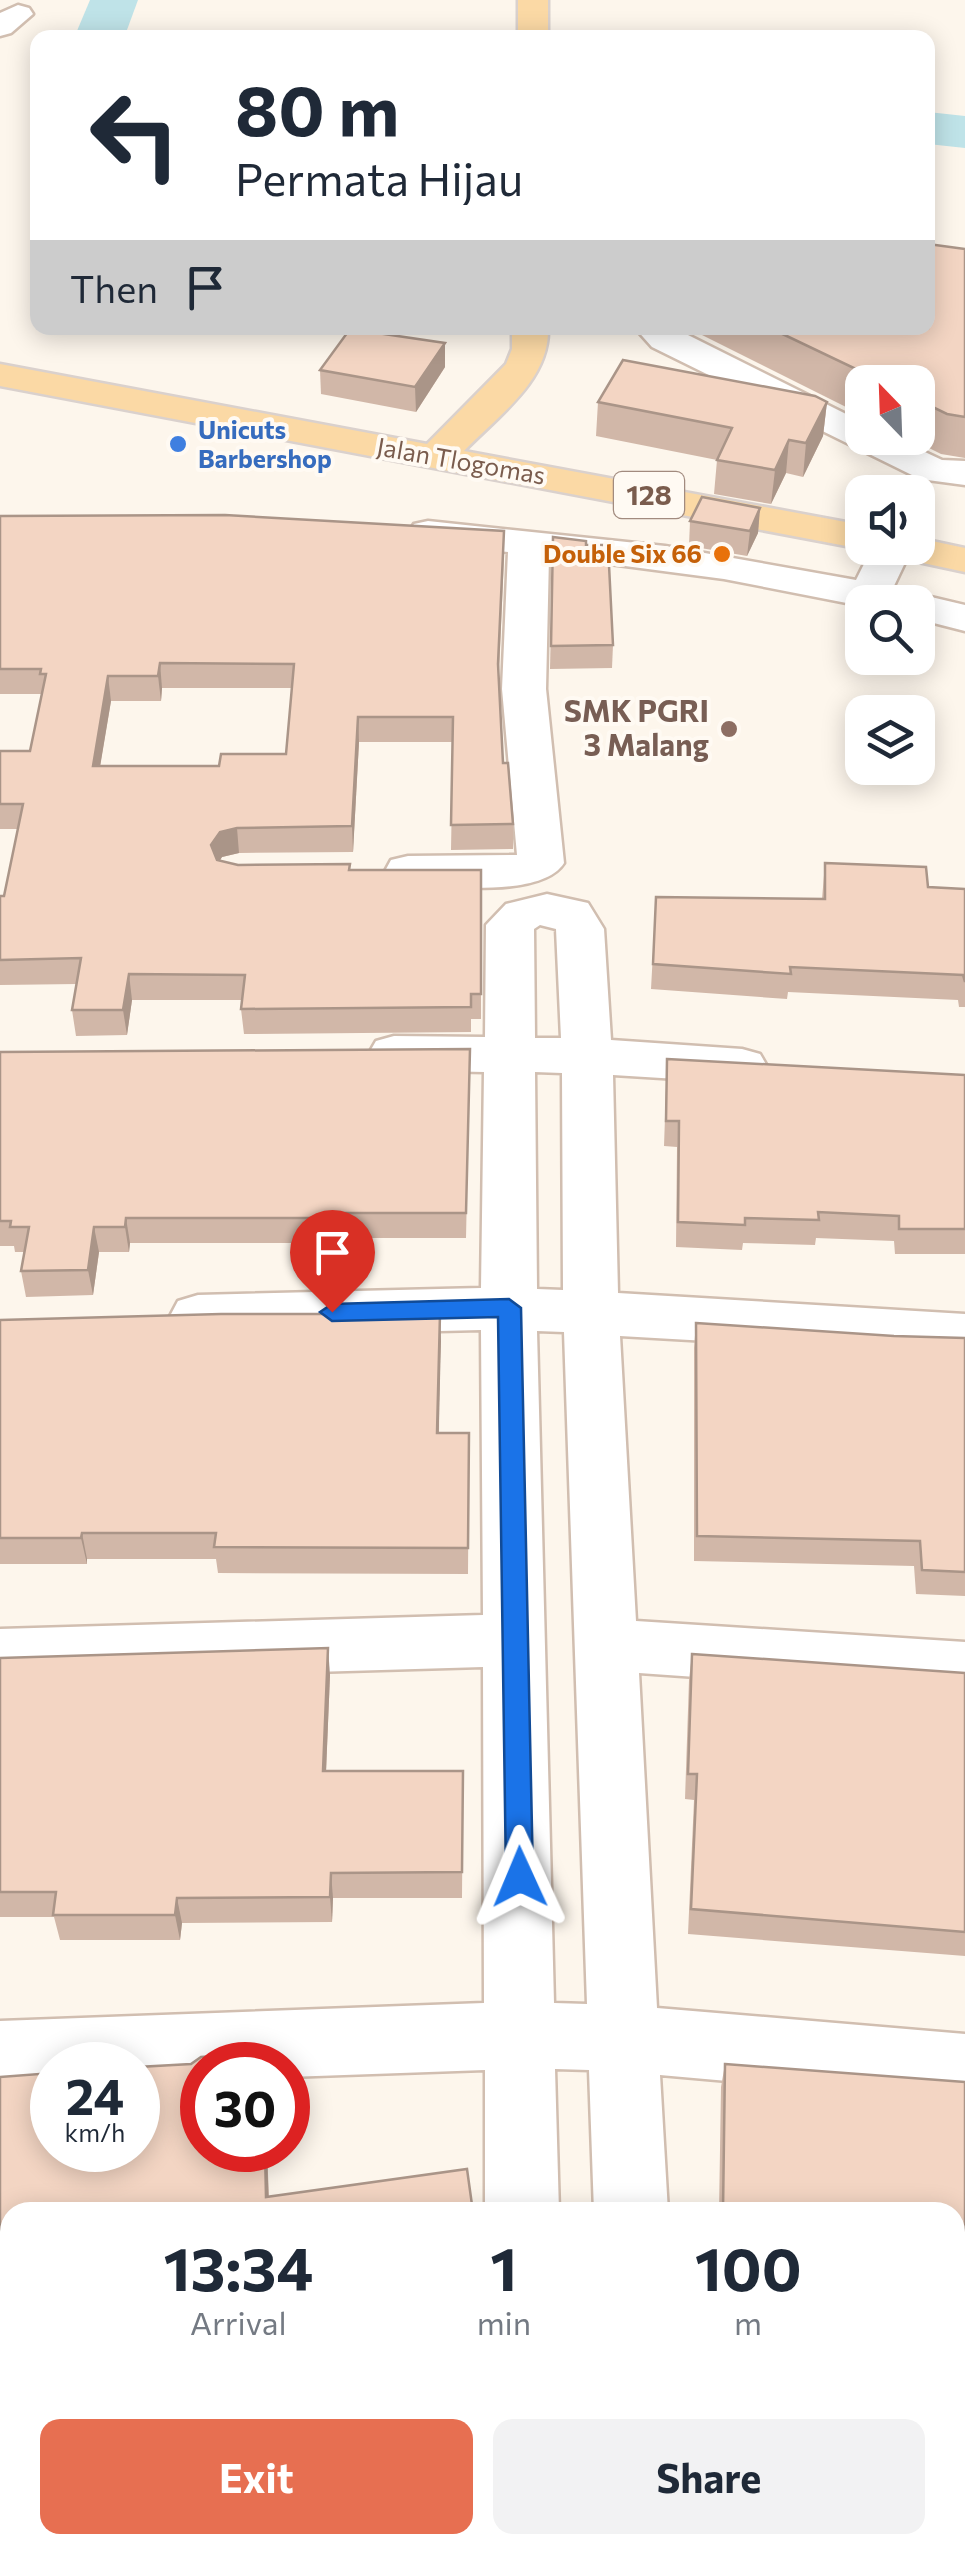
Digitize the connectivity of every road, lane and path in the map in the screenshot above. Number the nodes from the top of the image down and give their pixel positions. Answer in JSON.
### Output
{"nodes":[{"id":1,"x":661,"y":335,"type":"edge"},
{"id":2,"x":530,"y":338,"type":"edge"},
{"id":3,"x":0,"y":375,"type":"edge"},
{"id":4,"x":845,"y":428,"type":"edge"},
{"id":5,"x":894,"y":455,"type":"edge"},
{"id":6,"x":436,"y":457,"type":"junction"},
{"id":7,"x":939,"y":482,"type":"edge"},
{"id":8,"x":385,"y":530,"type":"edge"},
{"id":9,"x":845,"y":535,"type":"edge"},
{"id":10,"x":529,"y":541,"type":"junction"},
{"id":11,"x":935,"y":554,"type":"edge"},
{"id":12,"x":965,"y":560,"type":"edge"},
{"id":13,"x":845,"y":591,"type":"edge"},
{"id":14,"x":935,"y":611,"type":"edge"},
{"id":15,"x":965,"y":618,"type":"edge"},
{"id":16,"x":356,"y":871,"type":"edge"},
{"id":17,"x":355,"y":1053,"type":"edge"},
{"id":18,"x":512,"y":1054,"type":"junction"},
{"id":19,"x":587,"y":1056,"type":"junction"},
{"id":20,"x":786,"y":1068,"type":"edge"},
{"id":21,"x":509,"y":1308,"type":"junction"},
{"id":22,"x":591,"y":1312,"type":"junction"},
{"id":23,"x":154,"y":1317,"type":"edge"},
{"id":24,"x":965,"y":1336,"type":"edge"},
{"id":25,"x":516,"y":1640,"type":"junction"},
{"id":26,"x":608,"y":1645,"type":"junction"},
{"id":27,"x":0,"y":1655,"type":"edge"},
{"id":28,"x":965,"y":1669,"type":"edge"},
{"id":29,"x":522,"y":2035,"type":"junction"},
{"id":30,"x":622,"y":2038,"type":"junction"},
{"id":31,"x":0,"y":2054,"type":"edge"},
{"id":32,"x":965,"y":2068,"type":"edge"},
{"id":33,"x":522,"y":2202,"type":"edge"},
{"id":34,"x":630,"y":2202,"type":"edge"}],
"edges":[{"from":1,"to":4,"type":"street"},
{"from":2,"to":6,"type":"main road"},
{"from":3,"to":6,"type":"main road","name":"Jalan Tlogomas","number":"128"},
{"from":5,"to":7,"type":"street"},
{"from":6,"to":9,"type":"main road","name":"Jalan Tlogomas","number":"128"},
{"from":8,"to":10,"type":"street"},
{"from":10,"to":13,"type":"street"},
{"from":10,"to":16,"type":"street"},
{"from":11,"to":12,"type":"main road"},
{"from":14,"to":15,"type":"street"},
{"from":17,"to":18,"type":"street"},
{"from":18,"to":19,"type":"street"},
{"from":18,"to":19,"type":"street"},
{"from":18,"to":21,"type":"street"},
{"from":19,"to":20,"type":"street"},
{"from":19,"to":22,"type":"street"},
{"from":21,"to":22,"type":"street"},
{"from":21,"to":23,"type":"street"},
{"from":21,"to":25,"type":"street"},
{"from":22,"to":24,"type":"street"},
{"from":22,"to":26,"type":"street"},
{"from":25,"to":27,"type":"street"},
{"from":25,"to":29,"type":"street"},
{"from":26,"to":28,"type":"street"},
{"from":26,"to":30,"type":"street"},
{"from":29,"to":30,"type":"street"},
{"from":29,"to":31,"type":"street"},
{"from":29,"to":33,"type":"street"},
{"from":30,"to":32,"type":"street"},
{"from":30,"to":34,"type":"street"}]}
